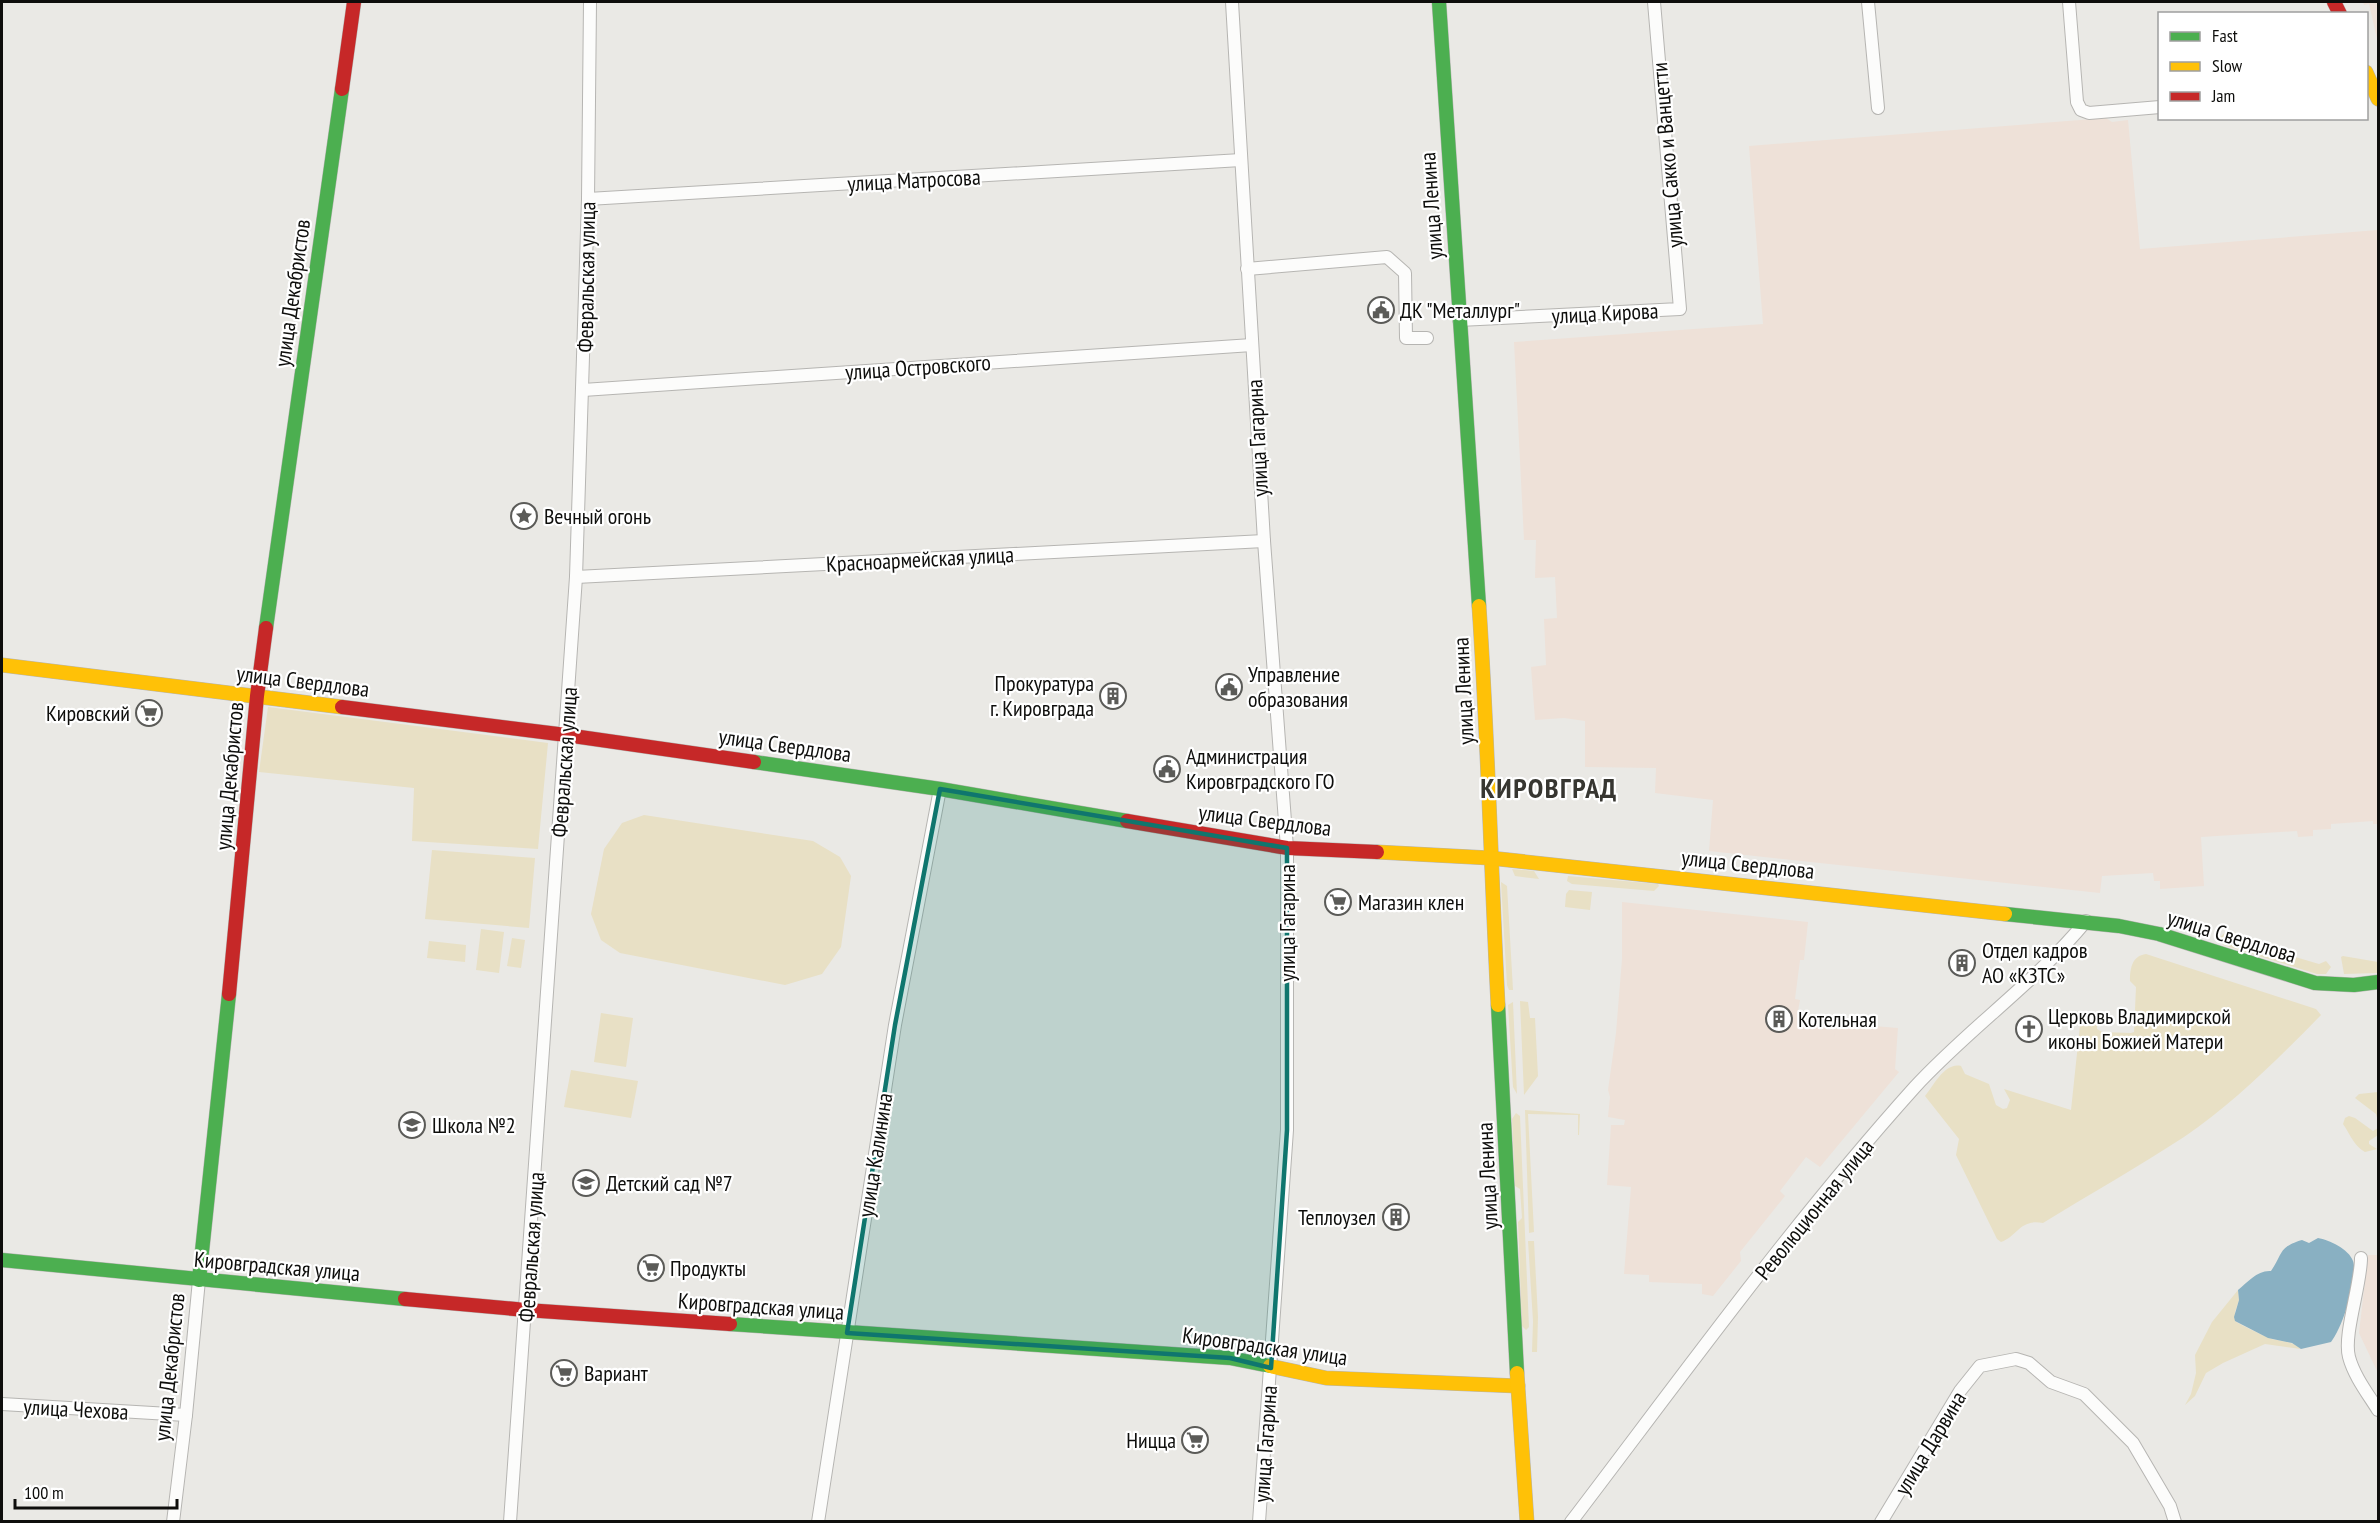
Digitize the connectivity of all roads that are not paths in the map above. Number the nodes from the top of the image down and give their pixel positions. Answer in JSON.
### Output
{"nodes":[{"id":1,"x":354,"y":2,"type":"edge"},
{"id":2,"x":590,"y":2,"type":"edge"},
{"id":3,"x":1232,"y":2,"type":"edge"},
{"id":4,"x":1438,"y":2,"type":"edge"},
{"id":5,"x":1654,"y":2,"type":"edge"},
{"id":6,"x":1868,"y":2,"type":"edge"},
{"id":7,"x":2069,"y":2,"type":"edge"},
{"id":8,"x":2368,"y":76,"type":"edge"},
{"id":9,"x":2373,"y":93,"type":"edge"},
{"id":10,"x":2158,"y":107,"type":"edge"},
{"id":11,"x":1878,"y":108,"type":"dead end"},
{"id":12,"x":1241,"y":160,"type":"junction"},
{"id":13,"x":588,"y":199,"type":"junction"},
{"id":14,"x":1247,"y":269,"type":"junction"},
{"id":15,"x":1680,"y":309,"type":"joint"},
{"id":16,"x":1459,"y":320,"type":"junction"},
{"id":17,"x":1427,"y":338,"type":"dead end"},
{"id":18,"x":1252,"y":345,"type":"junction"},
{"id":19,"x":583,"y":390,"type":"junction"},
{"id":20,"x":1264,"y":541,"type":"junction"},
{"id":21,"x":576,"y":577,"type":"junction"},
{"id":22,"x":2,"y":665,"type":"edge"},
{"id":23,"x":257,"y":696,"type":"junction"},
{"id":24,"x":566,"y":735,"type":"junction"},
{"id":25,"x":940,"y":789,"type":"junction"},
{"id":26,"x":1287,"y":848,"type":"junction"},
{"id":27,"x":1490,"y":858,"type":"junction"},
{"id":28,"x":2086,"y":921,"type":"junction"},
{"id":29,"x":2379,"y":982,"type":"edge"},
{"id":30,"x":2361,"y":1258,"type":"dead end"},
{"id":31,"x":2,"y":1260,"type":"edge"},
{"id":32,"x":199,"y":1280,"type":"junction"},
{"id":33,"x":526,"y":1310,"type":"junction"},
{"id":34,"x":847,"y":1333,"type":"junction"},
{"id":35,"x":1271,"y":1368,"type":"junction"},
{"id":36,"x":1518,"y":1386,"type":"junction"},
{"id":37,"x":2,"y":1404,"type":"edge"},
{"id":38,"x":2379,"y":1410,"type":"edge"},
{"id":39,"x":186,"y":1415,"type":"junction"},
{"id":40,"x":173,"y":1521,"type":"edge"},
{"id":41,"x":510,"y":1521,"type":"edge"},
{"id":42,"x":818,"y":1521,"type":"edge"},
{"id":43,"x":1259,"y":1521,"type":"edge"},
{"id":44,"x":1527,"y":1521,"type":"edge"},
{"id":45,"x":1571,"y":1521,"type":"edge"},
{"id":46,"x":1881,"y":1521,"type":"edge"},
{"id":47,"x":2175,"y":1521,"type":"edge"}],
"edges":[{"from":1,"to":23,"type":"main road","name":"улица Декабристов"},
{"from":2,"to":13,"type":"street","name":"Февральская улица"},
{"from":3,"to":12,"type":"street","name":"улица Гагарина"},
{"from":4,"to":16,"type":"main road","name":"улица Ленина"},
{"from":5,"to":15,"type":"street","name":"улица Сакко и Ванцетти"},
{"from":6,"to":11,"type":"street"},
{"from":7,"to":10,"type":"street"},
{"from":8,"to":9,"type":"main road"},
{"from":12,"to":13,"type":"street","name":"улица Матросова"},
{"from":12,"to":14,"type":"street","name":"улица Гагарина"},
{"from":13,"to":19,"type":"street","name":"Февральская улица"},
{"from":14,"to":17,"type":"street"},
{"from":14,"to":18,"type":"street","name":"улица Гагарина"},
{"from":15,"to":16,"type":"street","name":"улица Кирова"},
{"from":16,"to":27,"type":"main road","name":"улица Ленина"},
{"from":18,"to":19,"type":"street","name":"улица Островского"},
{"from":18,"to":20,"type":"street","name":"улица Гагарина"},
{"from":19,"to":21,"type":"street","name":"Февральская улица"},
{"from":20,"to":21,"type":"street","name":"Красноармейская улица"},
{"from":20,"to":26,"type":"street","name":"улица Гагарина"},
{"from":21,"to":24,"type":"street","name":"Февральская улица"},
{"from":22,"to":23,"type":"main road","name":"улица Свердлова"},
{"from":23,"to":24,"type":"main road","name":"улица Свердлова"},
{"from":23,"to":32,"type":"main road","name":"улица Декабристов"},
{"from":24,"to":25,"type":"main road","name":"улица Свердлова"},
{"from":24,"to":33,"type":"street","name":"Февральская улица"},
{"from":25,"to":26,"type":"main road","name":"улица Свердлова"},
{"from":25,"to":34,"type":"street","name":"улица Калинина"},
{"from":26,"to":27,"type":"main road","name":"улица Свердлова"},
{"from":26,"to":35,"type":"street","name":"улица Гагарина"},
{"from":27,"to":28,"type":"main road","name":"улица Свердлова"},
{"from":27,"to":36,"type":"main road","name":"улица Ленина"},
{"from":28,"to":29,"type":"main road","name":"улица Свердлова"},
{"from":28,"to":45,"type":"street","name":"Революционная улица"},
{"from":30,"to":38,"type":"street"},
{"from":31,"to":32,"type":"main road","name":"Кировградская улица"},
{"from":32,"to":33,"type":"main road","name":"Кировградская улица"},
{"from":32,"to":39,"type":"street","name":"улица Декабристов"},
{"from":33,"to":34,"type":"main road","name":"Кировградская улица"},
{"from":33,"to":41,"type":"street","name":"Февральская улица"},
{"from":34,"to":35,"type":"main road","name":"Кировградская улица"},
{"from":34,"to":42,"type":"street","name":"улица Калинина"},
{"from":35,"to":36,"type":"main road","name":"Кировградская улица"},
{"from":35,"to":43,"type":"street","name":"улица Гагарина"},
{"from":36,"to":44,"type":"main road","name":"улица Ленина"},
{"from":37,"to":39,"type":"street","name":"улица Чехова"},
{"from":39,"to":40,"type":"street","name":"улица Декабристов"},
{"from":46,"to":47,"type":"street","name":"улица Дарвина"}]}
